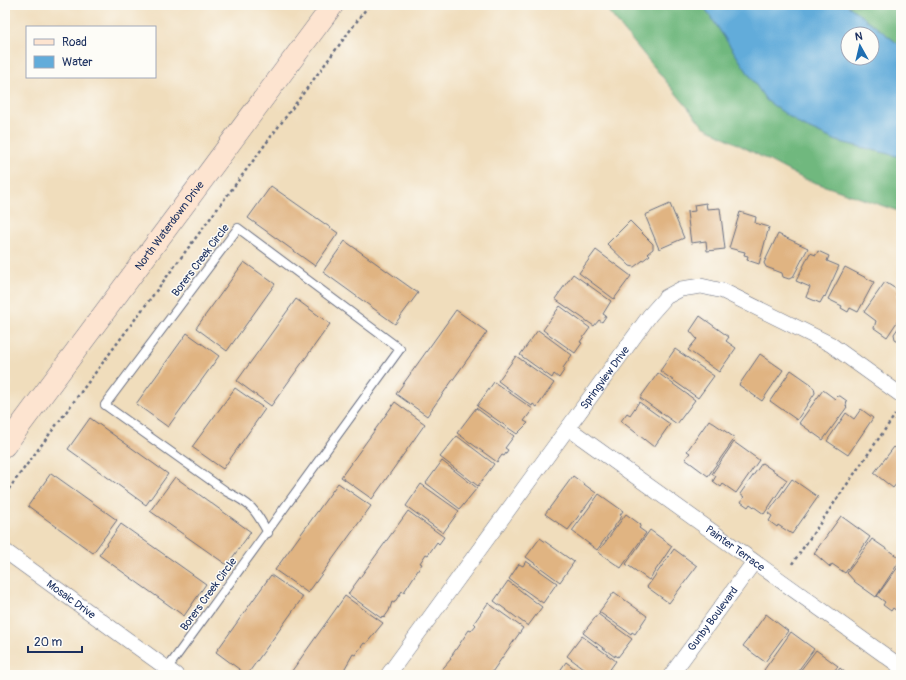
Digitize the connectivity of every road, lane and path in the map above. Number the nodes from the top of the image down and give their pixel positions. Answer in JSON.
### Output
{"nodes":[{"id":1,"x":333,"y":5,"type":"edge"},
{"id":2,"x":369,"y":5,"type":"edge"},
{"id":3,"x":901,"y":395,"type":"edge"},
{"id":4,"x":896,"y":415,"type":"dead end"},
{"id":5,"x":568,"y":428,"type":"junction"},
{"id":6,"x":5,"y":446,"type":"edge"},
{"id":7,"x":5,"y":494,"type":"edge"},
{"id":8,"x":268,"y":533,"type":"junction"},
{"id":9,"x":5,"y":551,"type":"edge"},
{"id":10,"x":754,"y":562,"type":"junction"},
{"id":11,"x":792,"y":564,"type":"dead end"},
{"id":12,"x":901,"y":670,"type":"edge"},
{"id":13,"x":171,"y":672,"type":"edge"},
{"id":14,"x":388,"y":675,"type":"edge"},
{"id":15,"x":671,"y":675,"type":"edge"}],
"edges":[{"from":1,"to":6,"type":"main road","name":"North Waterdown Drive"},
{"from":2,"to":7,"type":"path"},
{"from":3,"to":5,"type":"street","name":"Springview Drive"},
{"from":4,"to":11,"type":"path"},
{"from":5,"to":10,"type":"street","name":"Painter Terrace"},
{"from":5,"to":14,"type":"street","name":"Springview Drive"},
{"from":8,"to":8,"type":"lane","name":"Borers Creek Circle"},
{"from":8,"to":13,"type":"lane","name":"Borers Creek Circle"},
{"from":9,"to":13,"type":"street","name":"Mosaic Drive"},
{"from":10,"to":12,"type":"street","name":"Painter Terrace"},
{"from":10,"to":15,"type":"street","name":"Gunby Boulevard"}]}
